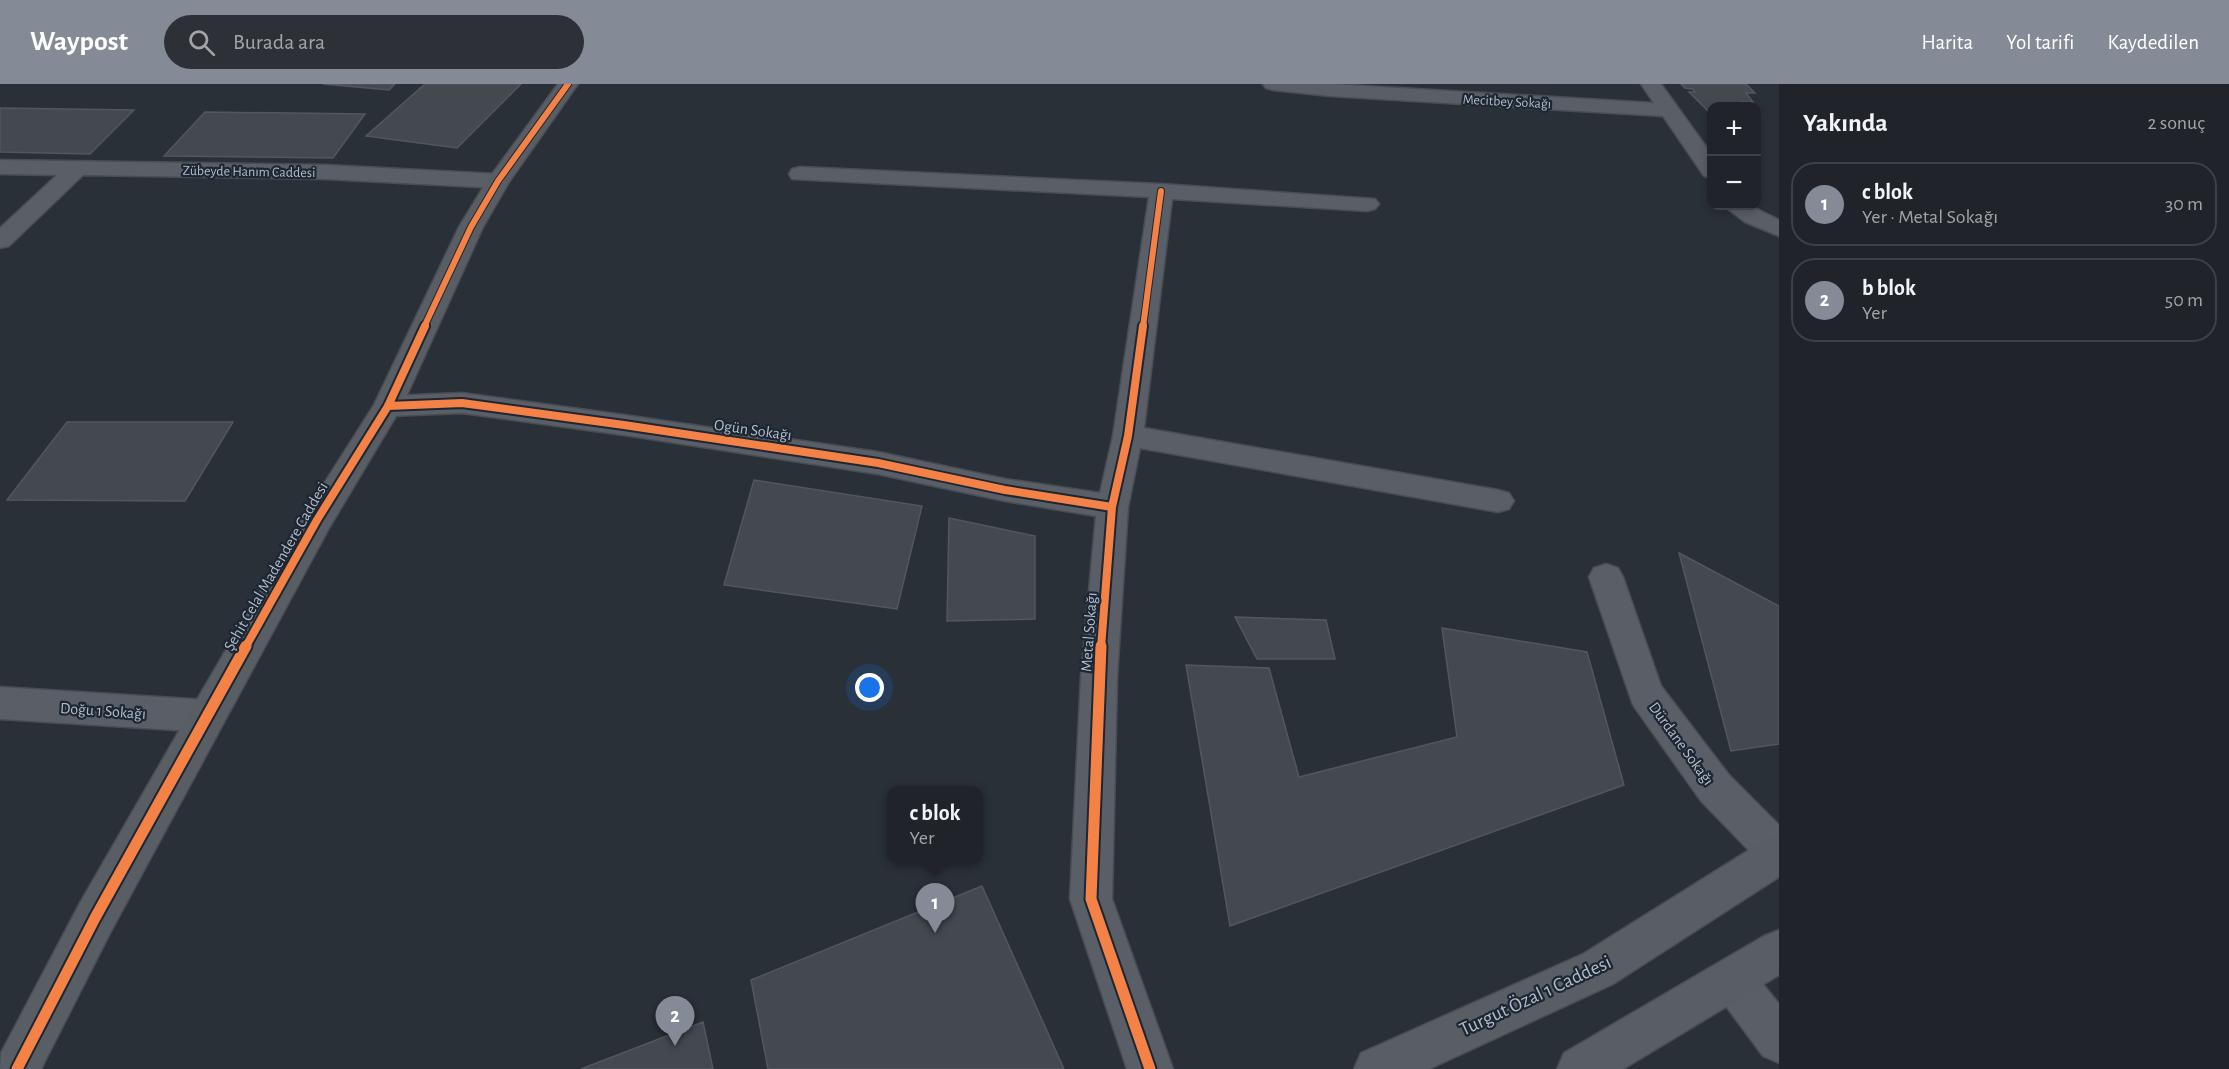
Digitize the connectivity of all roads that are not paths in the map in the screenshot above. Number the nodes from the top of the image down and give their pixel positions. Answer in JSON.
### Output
{"nodes":[{"id":1,"x":568,"y":84,"type":"edge"},
{"id":2,"x":1274,"y":84,"type":"edge"},
{"id":3,"x":1652,"y":84,"type":"edge"},
{"id":4,"x":1330,"y":87,"type":"edge"},
{"id":5,"x":1670,"y":111,"type":"junction"},
{"id":6,"x":1707,"y":164,"type":"edge"},
{"id":7,"x":0,"y":167,"type":"edge"},
{"id":8,"x":77,"y":168,"type":"junction"},
{"id":9,"x":800,"y":174,"type":"dead end"},
{"id":10,"x":498,"y":181,"type":"junction"},
{"id":11,"x":1161,"y":191,"type":"junction"},
{"id":12,"x":1367,"y":204,"type":"dead end"},
{"id":13,"x":1742,"y":210,"type":"edge"},
{"id":14,"x":1779,"y":229,"type":"edge"},
{"id":15,"x":0,"y":241,"type":"edge"},
{"id":16,"x":388,"y":406,"type":"junction"},
{"id":17,"x":1128,"y":436,"type":"junction"},
{"id":18,"x":1498,"y":501,"type":"dead end"},
{"id":19,"x":1112,"y":507,"type":"junction"},
{"id":20,"x":1606,"y":577,"type":"dead end"},
{"id":21,"x":0,"y":703,"type":"edge"},
{"id":22,"x":207,"y":716,"type":"junction"},
{"id":23,"x":1779,"y":854,"type":"edge"},
{"id":24,"x":1779,"y":951,"type":"edge"},
{"id":25,"x":1732,"y":979,"type":"junction"},
{"id":26,"x":1779,"y":1040,"type":"edge"},
{"id":27,"x":17,"y":1069,"type":"edge"},
{"id":28,"x":1150,"y":1069,"type":"edge"},
{"id":29,"x":1377,"y":1069,"type":"edge"},
{"id":30,"x":1580,"y":1069,"type":"edge"}],
"edges":[{"from":1,"to":10,"type":"street","name":"Şehit Celal Madendere Caddesi"},
{"from":2,"to":4,"type":"street","name":"Mecitbey Sokağı"},
{"from":3,"to":5,"type":"street"},
{"from":4,"to":5,"type":"street","name":"Mecitbey Sokağı"},
{"from":5,"to":6,"type":"street"},
{"from":7,"to":8,"type":"street","name":"Zübeyde Hanım Caddesi"},
{"from":8,"to":10,"type":"street","name":"Zübeyde Hanım Caddesi"},
{"from":8,"to":15,"type":"street"},
{"from":9,"to":11,"type":"street"},
{"from":10,"to":16,"type":"street","name":"Şehit Celal Madendere Caddesi"},
{"from":11,"to":12,"type":"street"},
{"from":11,"to":17,"type":"street","name":"Metal Sokağı"},
{"from":13,"to":14,"type":"street"},
{"from":16,"to":19,"type":"street","name":"Ogün Sokağı"},
{"from":16,"to":22,"type":"street","name":"Şehit Celal Madendere Caddesi"},
{"from":17,"to":18,"type":"street"},
{"from":17,"to":19,"type":"street","name":"Metal Sokağı"},
{"from":19,"to":28,"type":"street","name":"Metal Sokağı"},
{"from":20,"to":23,"type":"street","name":"Dürdane Sokağı"},
{"from":21,"to":22,"type":"street","name":"Doğu 1 Sokağı"},
{"from":22,"to":27,"type":"street","name":"Şehit Celal Madendere Caddesi"},
{"from":23,"to":29,"type":"street","name":"Turgut Özal 1 Caddesi"},
{"from":24,"to":25,"type":"street"},
{"from":25,"to":26,"type":"street"},
{"from":25,"to":30,"type":"street"}]}
